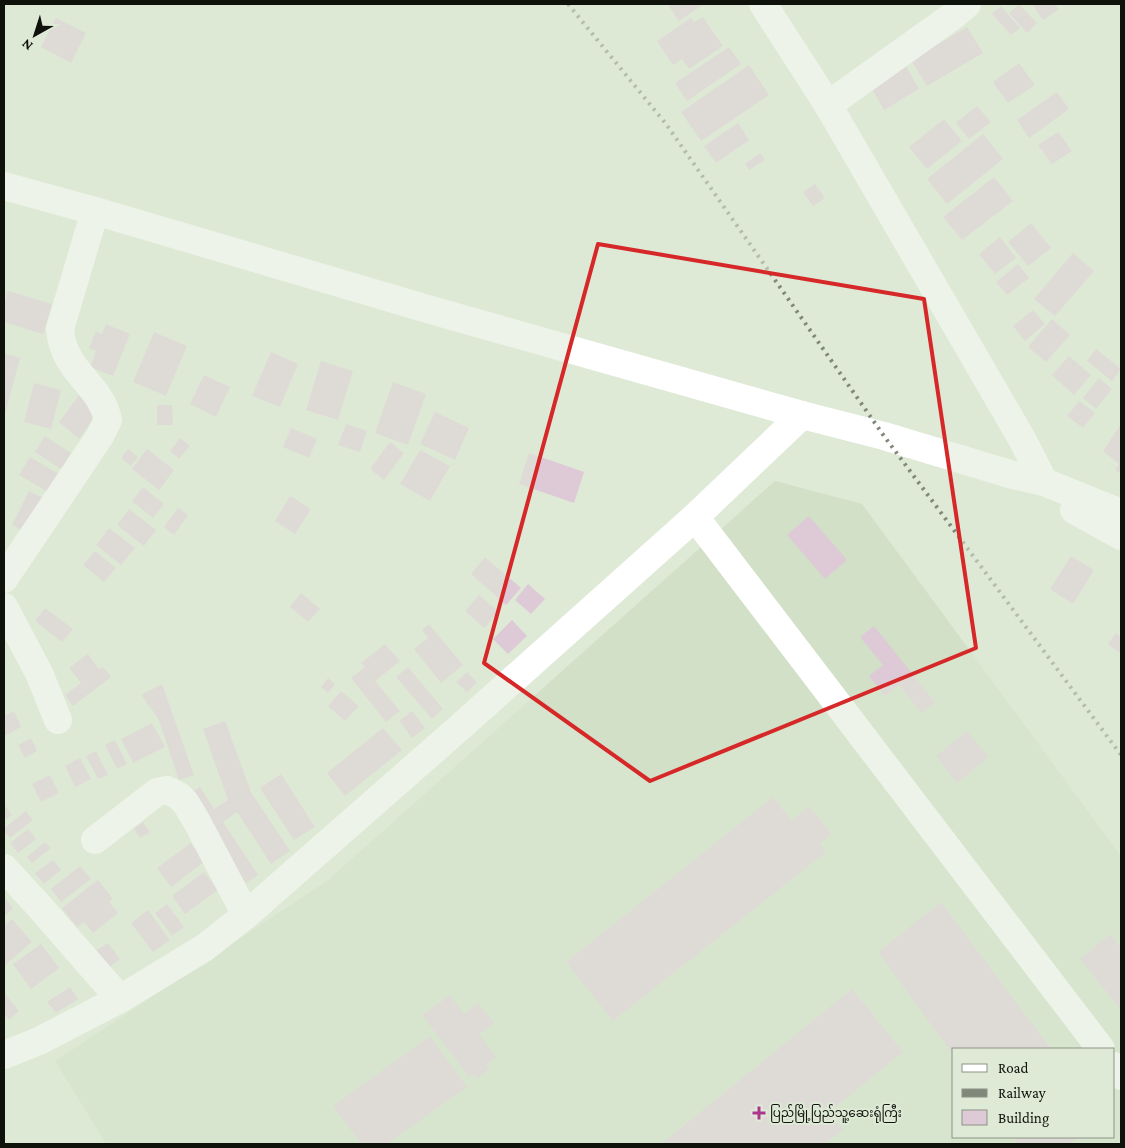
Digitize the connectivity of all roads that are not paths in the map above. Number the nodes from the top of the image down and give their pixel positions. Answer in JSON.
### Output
{"nodes":[{"id":1,"x":762,"y":4,"type":"edge"},
{"id":2,"x":967,"y":4,"type":"edge"},
{"id":3,"x":828,"y":106,"type":"junction"},
{"id":4,"x":4,"y":186,"type":"edge"},
{"id":5,"x":95,"y":211,"type":"junction"},
{"id":6,"x":802,"y":415,"type":"junction"},
{"id":7,"x":1044,"y":488,"type":"junction"},
{"id":8,"x":1121,"y":513,"type":"edge"},
{"id":9,"x":695,"y":516,"type":"junction"},
{"id":10,"x":1121,"y":536,"type":"edge"},
{"id":11,"x":4,"y":579,"type":"edge"},
{"id":12,"x":4,"y":608,"type":"edge"},
{"id":13,"x":58,"y":720,"type":"dead end"},
{"id":14,"x":95,"y":840,"type":"dead end"},
{"id":15,"x":4,"y":868,"type":"edge"},
{"id":16,"x":246,"y":915,"type":"junction"},
{"id":17,"x":120,"y":999,"type":"junction"},
{"id":18,"x":1100,"y":1048,"type":"edge"},
{"id":19,"x":4,"y":1055,"type":"edge"}],
"edges":[{"from":1,"to":3,"type":"street"},
{"from":2,"to":3,"type":"street"},
{"from":3,"to":7,"type":"street"},
{"from":4,"to":5,"type":"street"},
{"from":5,"to":6,"type":"street"},
{"from":5,"to":11,"type":"street"},
{"from":6,"to":7,"type":"street"},
{"from":6,"to":9,"type":"street"},
{"from":7,"to":8,"type":"street"},
{"from":7,"to":10,"type":"street"},
{"from":9,"to":16,"type":"street"},
{"from":9,"to":18,"type":"street"},
{"from":12,"to":13,"type":"street"},
{"from":14,"to":16,"type":"street"},
{"from":15,"to":17,"type":"street"},
{"from":16,"to":17,"type":"street"},
{"from":17,"to":19,"type":"street"}]}
